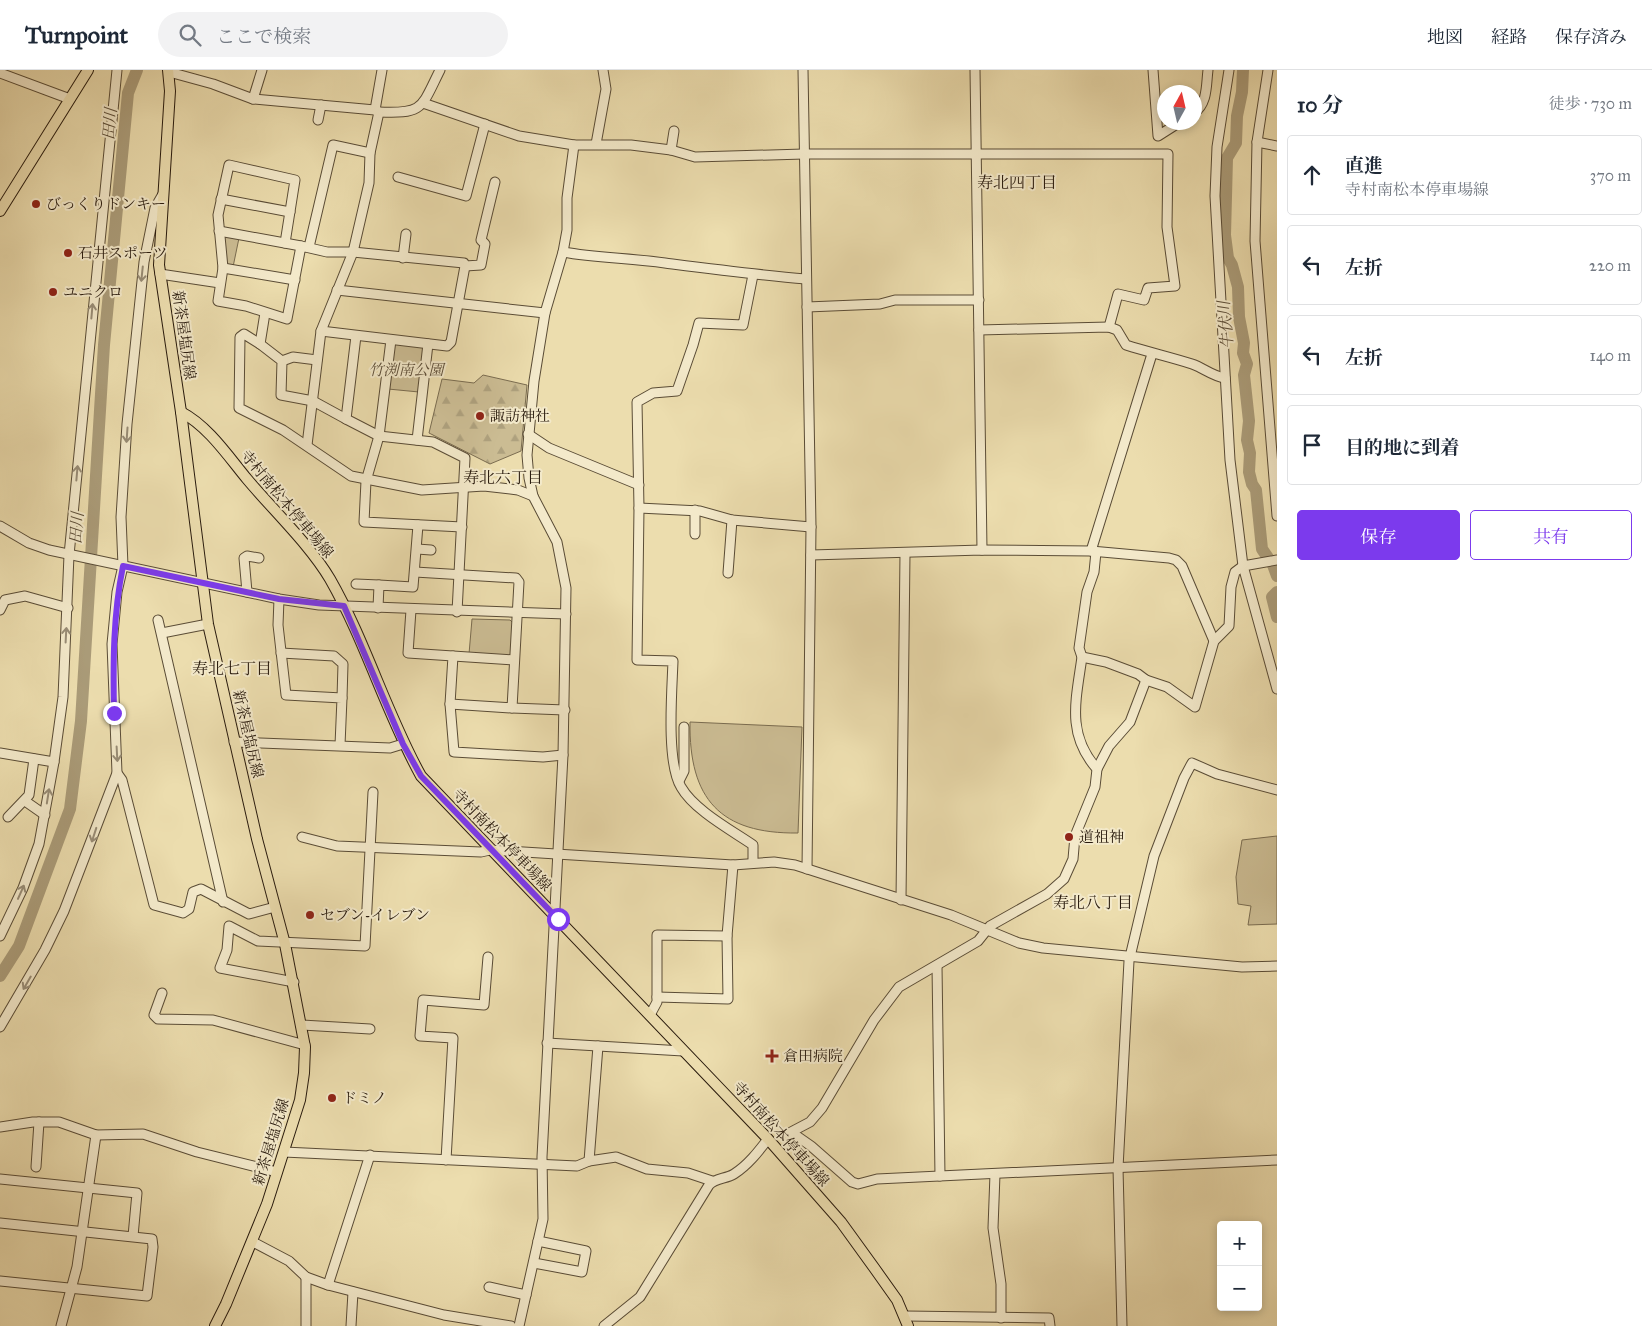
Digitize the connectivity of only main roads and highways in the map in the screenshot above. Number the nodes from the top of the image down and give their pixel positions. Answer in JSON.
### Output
{"nodes":[{"id":1,"x":88,"y":70,"type":"edge"},
{"id":2,"x":169,"y":71,"type":"edge"},
{"id":3,"x":0,"y":211,"type":"edge"},
{"id":4,"x":181,"y":412,"type":"junction"},
{"id":5,"x":907,"y":1321,"type":"edge"},
{"id":6,"x":219,"y":1324,"type":"edge"}],
"edges":[{"from":1,"to":3,"type":"main road"},
{"from":2,"to":4,"type":"main road","name":"新茶屋塩尻線"},
{"from":4,"to":5,"type":"main road","name":"寺村南松本停車場線"},
{"from":4,"to":6,"type":"main road","name":"新茶屋塩尻線"}]}
